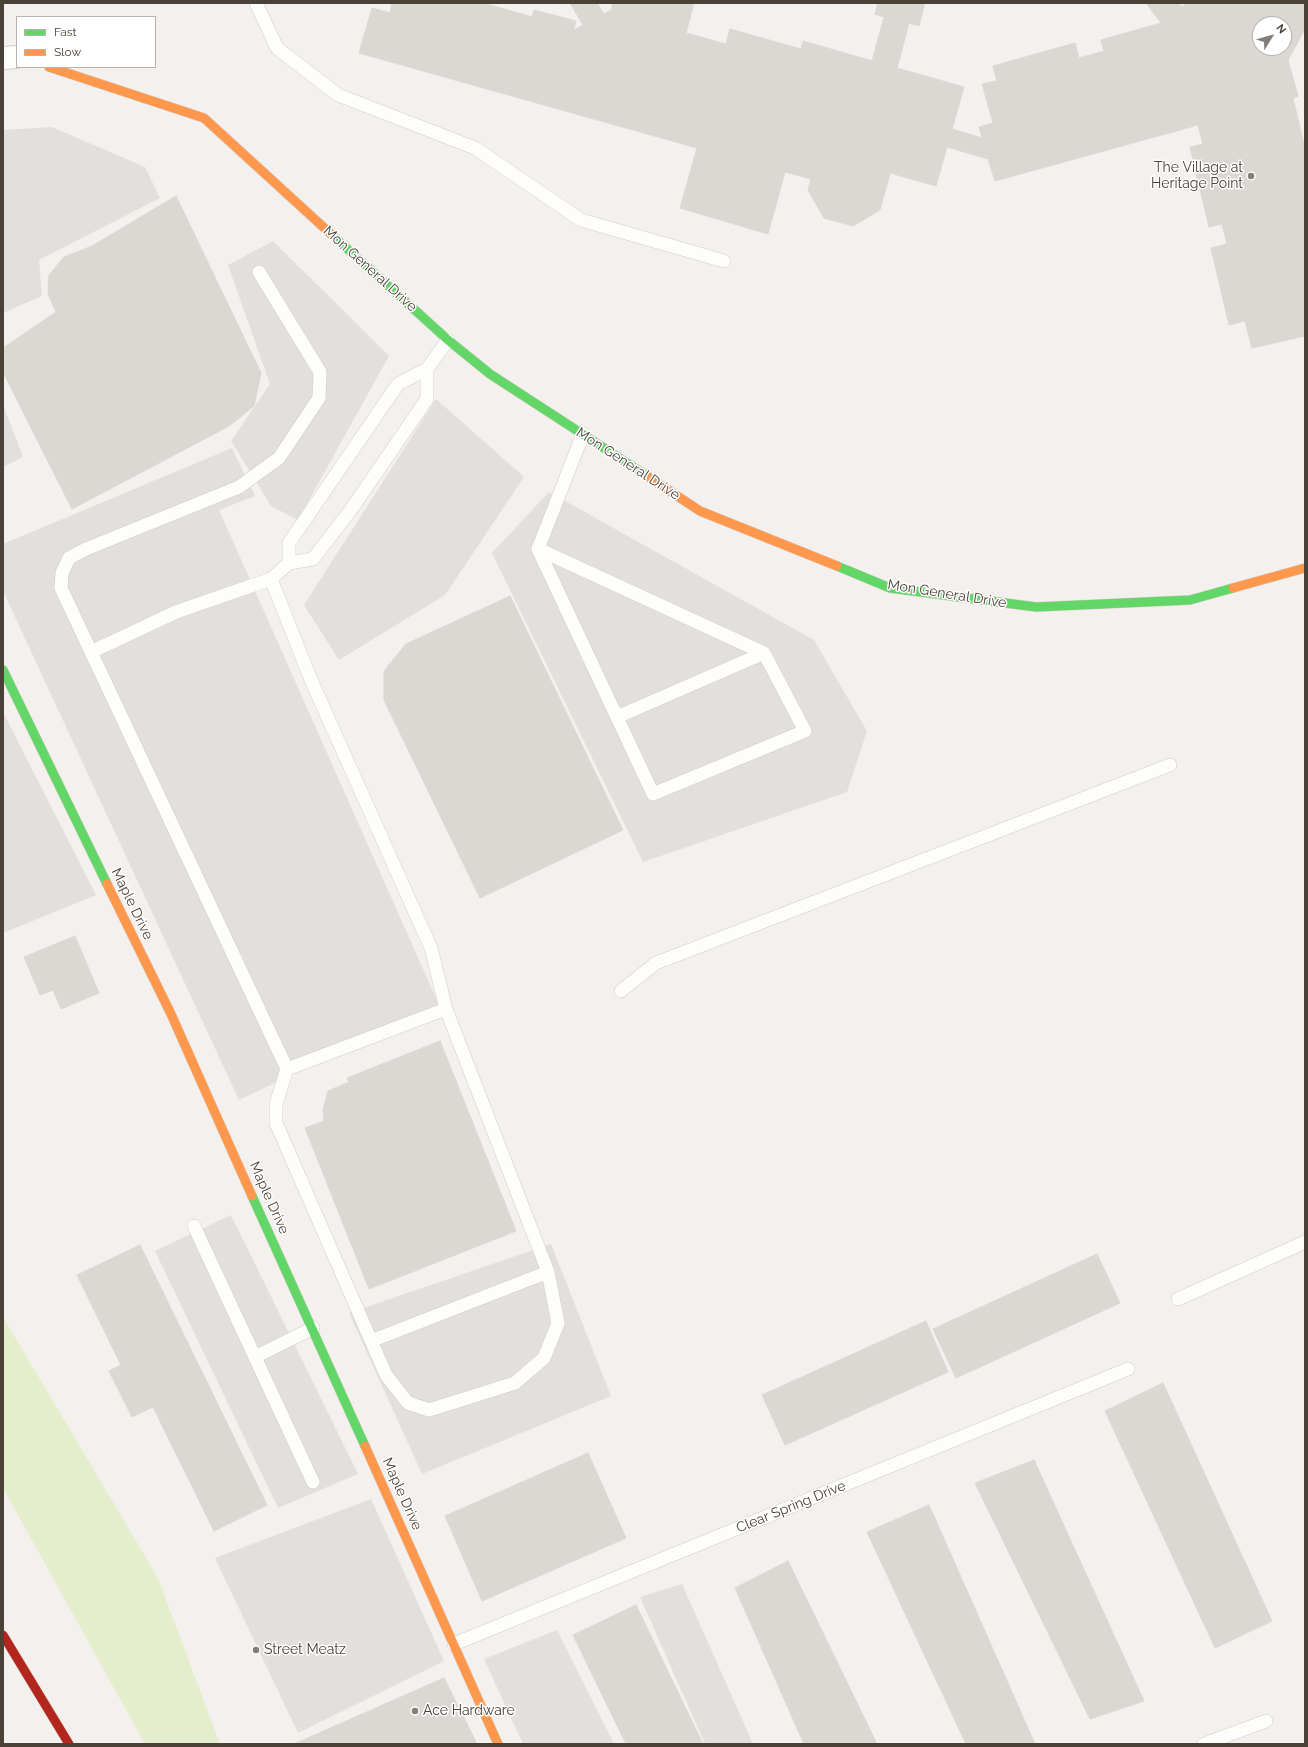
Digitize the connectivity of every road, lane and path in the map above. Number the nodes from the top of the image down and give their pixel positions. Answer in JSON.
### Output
{"nodes":[{"id":1,"x":256,"y":3,"type":"edge"},
{"id":2,"x":16,"y":57,"type":"edge"},
{"id":3,"x":3,"y":58,"type":"edge"},
{"id":4,"x":52,"y":68,"type":"edge"},
{"id":5,"x":724,"y":261,"type":"dead end"},
{"id":6,"x":259,"y":272,"type":"dead end"},
{"id":7,"x":448,"y":340,"type":"junction"},
{"id":8,"x":427,"y":369,"type":"junction"},
{"id":9,"x":583,"y":434,"type":"junction"},
{"id":10,"x":538,"y":549,"type":"junction"},
{"id":11,"x":289,"y":564,"type":"junction"},
{"id":12,"x":1305,"y":568,"type":"edge"},
{"id":13,"x":271,"y":579,"type":"junction"},
{"id":14,"x":91,"y":652,"type":"junction"},
{"id":15,"x":764,"y":653,"type":"junction"},
{"id":16,"x":3,"y":670,"type":"edge"},
{"id":17,"x":617,"y":717,"type":"junction"},
{"id":18,"x":1170,"y":765,"type":"dead end"},
{"id":19,"x":621,"y":991,"type":"dead end"},
{"id":20,"x":446,"y":1009,"type":"junction"},
{"id":21,"x":287,"y":1069,"type":"junction"},
{"id":22,"x":194,"y":1226,"type":"dead end"},
{"id":23,"x":1305,"y":1242,"type":"edge"},
{"id":24,"x":548,"y":1272,"type":"junction"},
{"id":25,"x":1178,"y":1299,"type":"dead end"},
{"id":26,"x":312,"y":1328,"type":"junction"},
{"id":27,"x":371,"y":1341,"type":"junction"},
{"id":28,"x":255,"y":1357,"type":"junction"},
{"id":29,"x":1128,"y":1369,"type":"dead end"},
{"id":30,"x":313,"y":1482,"type":"dead end"},
{"id":31,"x":3,"y":1635,"type":"edge"},
{"id":32,"x":454,"y":1644,"type":"junction"},
{"id":33,"x":1266,"y":1721,"type":"dead end"},
{"id":34,"x":69,"y":1744,"type":"edge"},
{"id":35,"x":498,"y":1744,"type":"edge"},
{"id":36,"x":1204,"y":1744,"type":"edge"}],
"edges":[{"from":1,"to":5,"type":"lane"},
{"from":2,"to":3,"type":"street"},
{"from":4,"to":7,"type":"street","name":"Mon General Drive"},
{"from":6,"to":14,"type":"lane"},
{"from":7,"to":8,"type":"lane"},
{"from":7,"to":9,"type":"street","name":"Mon General Drive"},
{"from":8,"to":11,"type":"lane"},
{"from":8,"to":11,"type":"lane"},
{"from":9,"to":10,"type":"lane"},
{"from":9,"to":12,"type":"street","name":"Mon General Drive"},
{"from":10,"to":15,"type":"lane"},
{"from":10,"to":17,"type":"lane"},
{"from":11,"to":13,"type":"lane"},
{"from":13,"to":14,"type":"lane"},
{"from":13,"to":20,"type":"lane"},
{"from":14,"to":21,"type":"lane"},
{"from":15,"to":17,"type":"lane"},
{"from":15,"to":17,"type":"lane"},
{"from":16,"to":26,"type":"street","name":"Maple Drive"},
{"from":18,"to":19,"type":"lane"},
{"from":20,"to":21,"type":"lane"},
{"from":20,"to":24,"type":"lane"},
{"from":21,"to":27,"type":"lane"},
{"from":22,"to":28,"type":"lane"},
{"from":23,"to":25,"type":"lane"},
{"from":24,"to":27,"type":"lane"},
{"from":24,"to":27,"type":"lane"},
{"from":26,"to":28,"type":"lane"},
{"from":26,"to":32,"type":"street","name":"Maple Drive"},
{"from":28,"to":30,"type":"lane"},
{"from":29,"to":32,"type":"lane","name":"Clear Spring Drive"},
{"from":31,"to":34,"type":"street"},
{"from":32,"to":35,"type":"street","name":"Maple Drive"},
{"from":33,"to":36,"type":"lane"}]}
